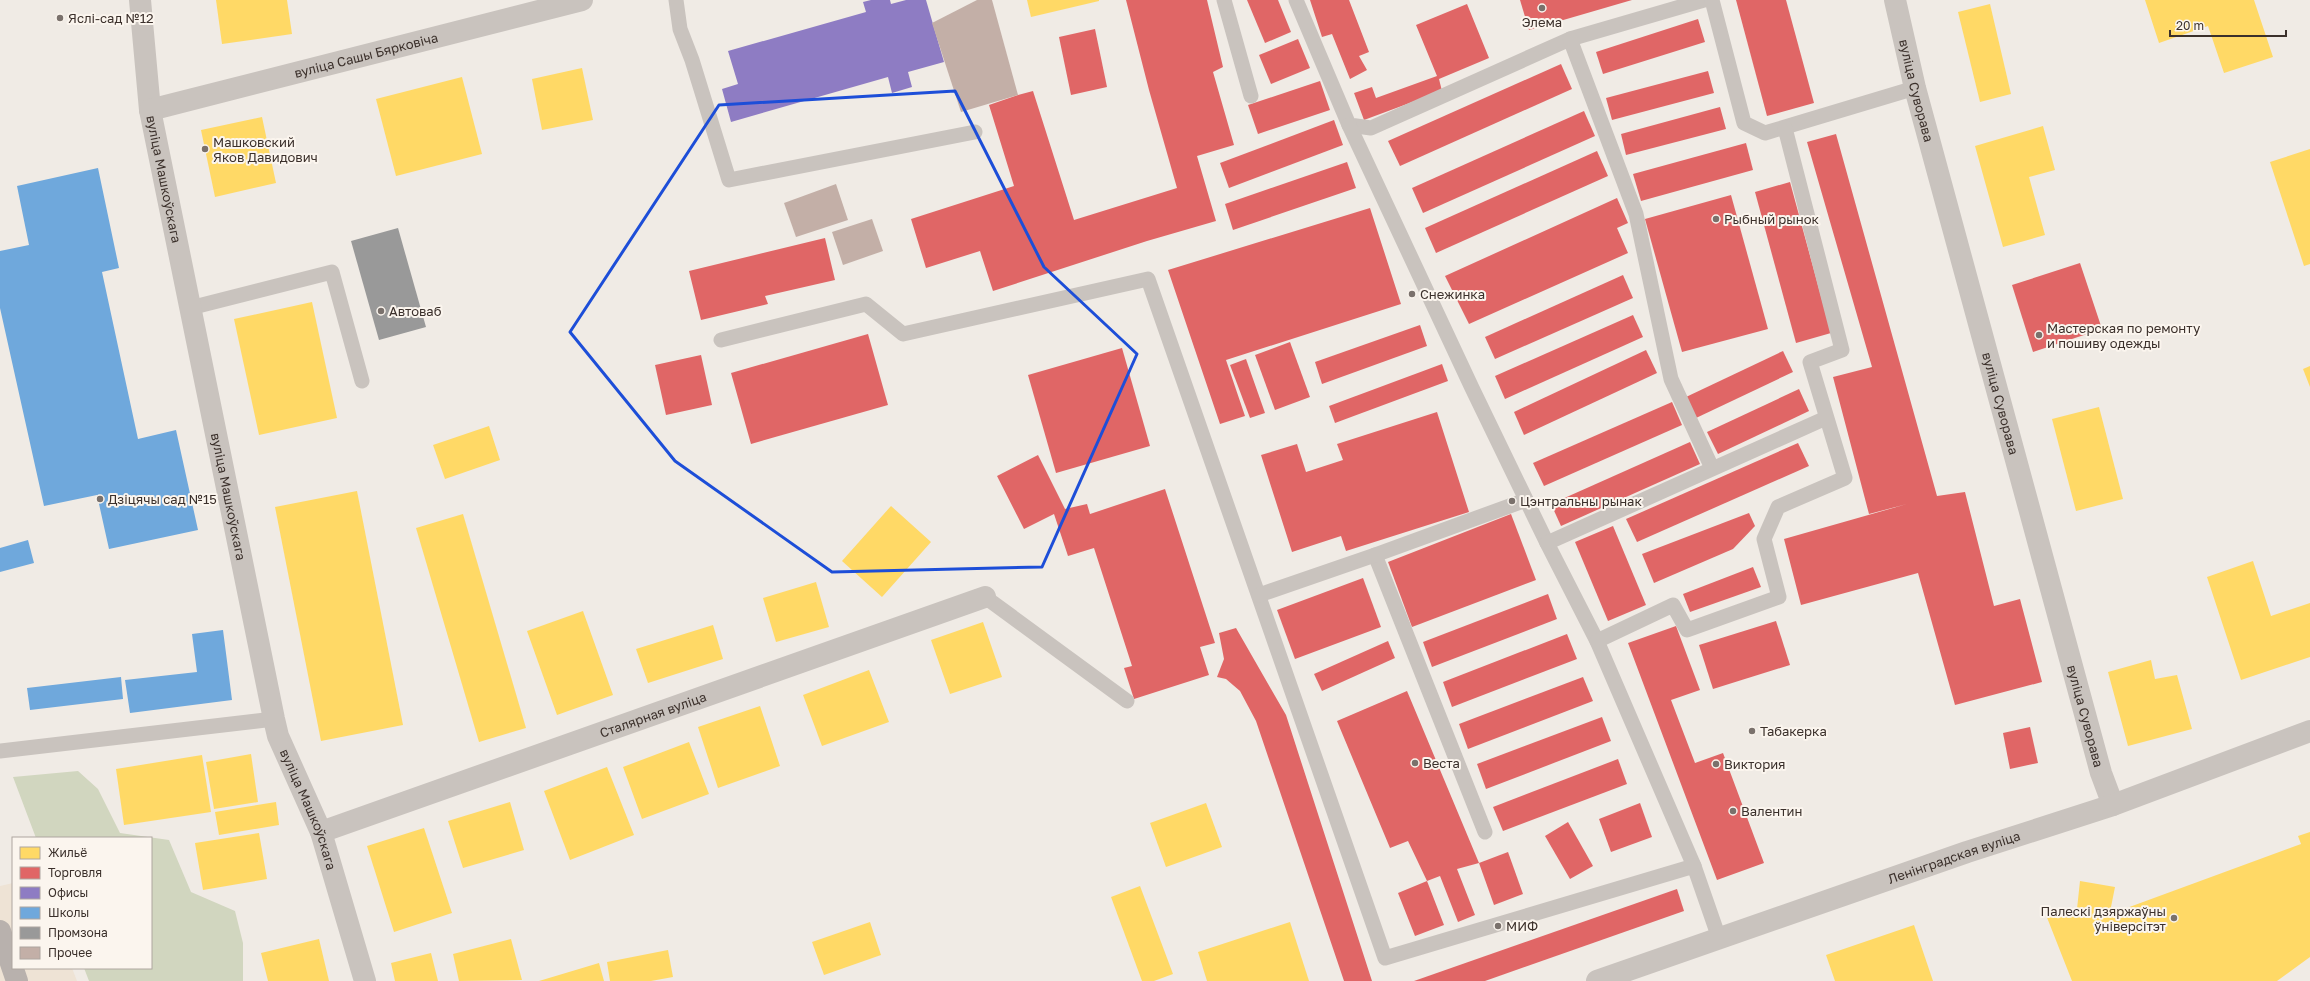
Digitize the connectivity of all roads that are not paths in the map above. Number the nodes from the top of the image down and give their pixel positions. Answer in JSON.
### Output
{"nodes":[{"id":1,"x":140,"y":0,"type":"edge"},
{"id":2,"x":582,"y":0,"type":"edge"},
{"id":3,"x":676,"y":0,"type":"edge"},
{"id":4,"x":1224,"y":0,"type":"edge"},
{"id":5,"x":1296,"y":0,"type":"edge"},
{"id":6,"x":1704,"y":0,"type":"edge"},
{"id":7,"x":1712,"y":0,"type":"edge"},
{"id":8,"x":1895,"y":0,"type":"edge"},
{"id":9,"x":1570,"y":39,"type":"junction"},
{"id":10,"x":1915,"y":88,"type":"junction"},
{"id":11,"x":1251,"y":96,"type":"dead end"},
{"id":12,"x":150,"y":110,"type":"junction"},
{"id":13,"x":1349,"y":126,"type":"junction"},
{"id":14,"x":1785,"y":128,"type":"junction"},
{"id":15,"x":975,"y":132,"type":"dead end"},
{"id":16,"x":190,"y":308,"type":"junction"},
{"id":17,"x":721,"y":340,"type":"dead end"},
{"id":18,"x":362,"y":381,"type":"dead end"},
{"id":19,"x":1826,"y":418,"type":"junction"},
{"id":20,"x":1712,"y":468,"type":"junction"},
{"id":21,"x":1526,"y":500,"type":"junction"},
{"id":22,"x":1547,"y":543,"type":"junction"},
{"id":23,"x":1376,"y":555,"type":"junction"},
{"id":24,"x":1258,"y":595,"type":"junction"},
{"id":25,"x":985,"y":597,"type":"joint"},
{"id":26,"x":1597,"y":641,"type":"junction"},
{"id":27,"x":1128,"y":701,"type":"dead end"},
{"id":28,"x":274,"y":719,"type":"junction"},
{"id":29,"x":2310,"y":731,"type":"edge"},
{"id":30,"x":0,"y":751,"type":"edge"},
{"id":31,"x":2113,"y":805,"type":"junction"},
{"id":32,"x":321,"y":832,"type":"junction"},
{"id":33,"x":1485,"y":832,"type":"dead end"},
{"id":34,"x":1694,"y":866,"type":"junction"},
{"id":35,"x":0,"y":931,"type":"edge"},
{"id":36,"x":1719,"y":938,"type":"junction"},
{"id":37,"x":12,"y":966,"type":"edge"},
{"id":38,"x":13,"y":969,"type":"edge"},
{"id":39,"x":17,"y":981,"type":"edge"},
{"id":40,"x":365,"y":981,"type":"edge"},
{"id":41,"x":1597,"y":981,"type":"edge"}],
"edges":[{"from":1,"to":12,"type":"street","name":"вуліца Машкоўскага"},
{"from":2,"to":12,"type":"street","name":"вуліца Сашы Бярковіча"},
{"from":3,"to":15,"type":"lane"},
{"from":4,"to":11,"type":"lane"},
{"from":5,"to":13,"type":"lane"},
{"from":6,"to":9,"type":"lane"},
{"from":7,"to":14,"type":"lane"},
{"from":8,"to":10,"type":"street","name":"вуліца Суворава"},
{"from":9,"to":13,"type":"lane"},
{"from":9,"to":20,"type":"lane"},
{"from":10,"to":14,"type":"lane"},
{"from":10,"to":31,"type":"street","name":"вуліца Суворава"},
{"from":12,"to":16,"type":"street","name":"вуліца Машкоўскага"},
{"from":13,"to":21,"type":"lane"},
{"from":14,"to":19,"type":"lane"},
{"from":16,"to":18,"type":"lane"},
{"from":16,"to":28,"type":"street","name":"вуліца Машкоўскага"},
{"from":17,"to":24,"type":"lane"},
{"from":19,"to":20,"type":"lane"},
{"from":19,"to":26,"type":"lane"},
{"from":20,"to":22,"type":"lane"},
{"from":21,"to":22,"type":"lane"},
{"from":21,"to":23,"type":"lane"},
{"from":22,"to":26,"type":"lane"},
{"from":23,"to":24,"type":"lane"},
{"from":23,"to":33,"type":"lane"},
{"from":24,"to":34,"type":"lane"},
{"from":25,"to":27,"type":"lane"},
{"from":25,"to":32,"type":"street","name":"Сталярная вуліца"},
{"from":26,"to":34,"type":"lane"},
{"from":28,"to":30,"type":"lane"},
{"from":28,"to":32,"type":"street","name":"вуліца Машкоўскага"},
{"from":29,"to":31,"type":"street","name":"Ленінградская вуліца"},
{"from":31,"to":36,"type":"street","name":"Ленінградская вуліца"},
{"from":32,"to":40,"type":"street","name":"вуліца Машкоўскага"},
{"from":34,"to":36,"type":"lane"},
{"from":35,"to":37,"type":"main road"},
{"from":36,"to":41,"type":"street","name":"Ленінградская вуліца"},
{"from":38,"to":39,"type":"main road"}]}
